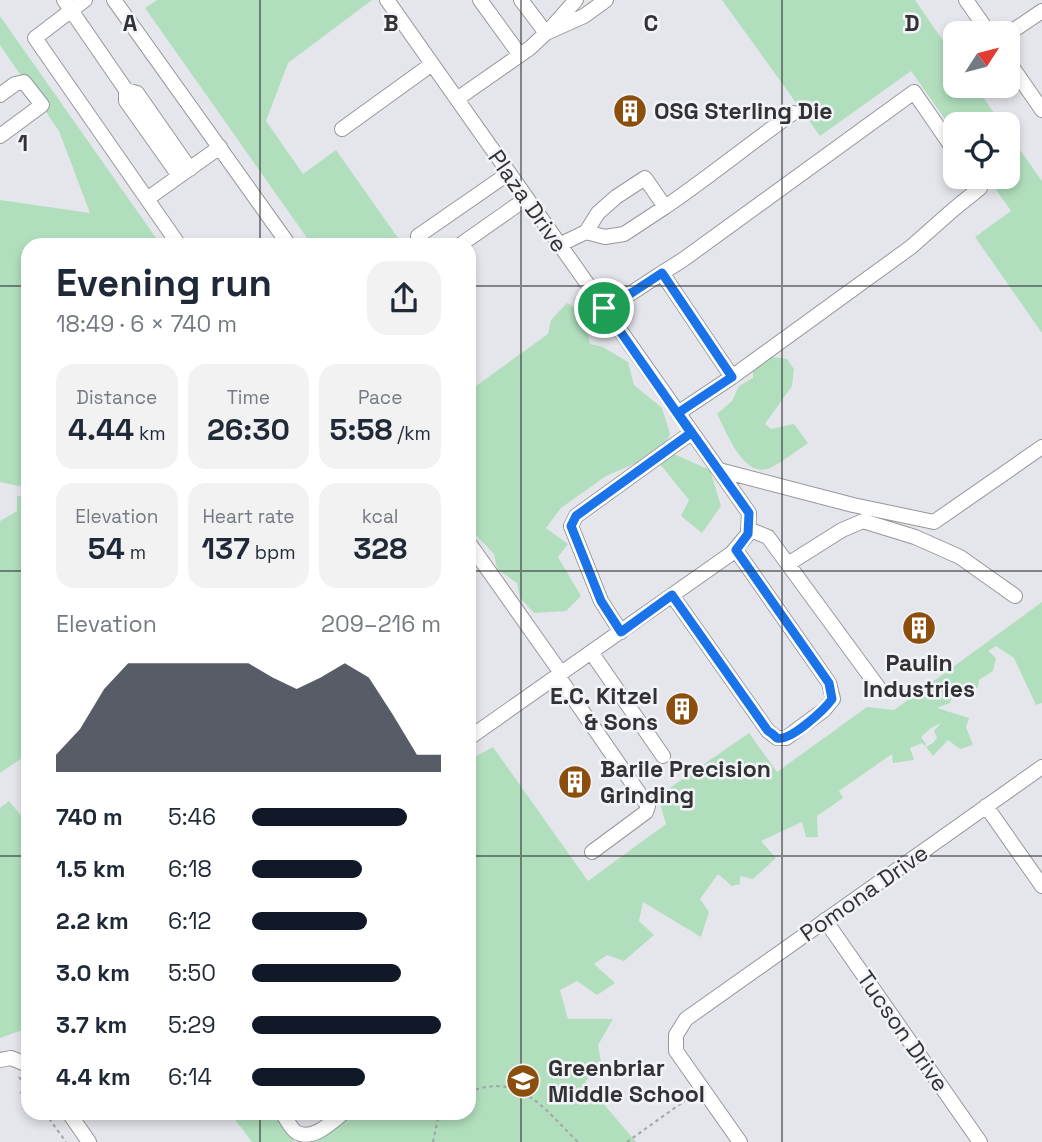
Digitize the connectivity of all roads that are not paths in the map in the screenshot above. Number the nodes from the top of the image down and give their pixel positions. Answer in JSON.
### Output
{"nodes":[{"id":1,"x":85,"y":0,"type":"edge"},
{"id":2,"x":114,"y":0,"type":"edge"},
{"id":3,"x":387,"y":0,"type":"edge"},
{"id":4,"x":480,"y":0,"type":"edge"},
{"id":5,"x":521,"y":0,"type":"edge"},
{"id":6,"x":576,"y":0,"type":"edge"},
{"id":7,"x":606,"y":0,"type":"edge"},
{"id":8,"x":966,"y":0,"type":"edge"},
{"id":9,"x":68,"y":5,"type":"edge"},
{"id":10,"x":1042,"y":10,"type":"edge"},
{"id":11,"x":981,"y":21,"type":"edge"},
{"id":12,"x":1020,"y":26,"type":"edge"},
{"id":13,"x":546,"y":33,"type":"junction"},
{"id":14,"x":520,"y":55,"type":"junction"},
{"id":15,"x":432,"y":64,"type":"junction"},
{"id":16,"x":1020,"y":78,"type":"edge"},
{"id":17,"x":0,"y":95,"type":"edge"},
{"id":18,"x":457,"y":99,"type":"junction"},
{"id":19,"x":1042,"y":110,"type":"edge"},
{"id":20,"x":793,"y":113,"type":"dead end"},
{"id":21,"x":342,"y":128,"type":"dead end"},
{"id":22,"x":943,"y":134,"type":"edge"},
{"id":23,"x":0,"y":136,"type":"edge"},
{"id":24,"x":220,"y":147,"type":"junction"},
{"id":25,"x":185,"y":173,"type":"junction"},
{"id":26,"x":509,"y":173,"type":"junction"},
{"id":27,"x":979,"y":189,"type":"edge"},
{"id":28,"x":527,"y":198,"type":"junction"},
{"id":29,"x":147,"y":199,"type":"junction"},
{"id":30,"x":665,"y":206,"type":"junction"},
{"id":31,"x":586,"y":232,"type":"junction"},
{"id":32,"x":418,"y":236,"type":"dead end"},
{"id":33,"x":174,"y":238,"type":"edge"},
{"id":34,"x":284,"y":238,"type":"edge"},
{"id":35,"x":470,"y":238,"type":"edge"},
{"id":36,"x":559,"y":245,"type":"junction"},
{"id":37,"x":662,"y":273,"type":"junction"},
{"id":38,"x":604,"y":308,"type":"junction"},
{"id":39,"x":732,"y":377,"type":"junction"},
{"id":40,"x":678,"y":413,"type":"junction"},
{"id":41,"x":691,"y":433,"type":"junction"},
{"id":42,"x":1042,"y":447,"type":"edge"},
{"id":43,"x":719,"y":470,"type":"junction"},
{"id":44,"x":748,"y":528,"type":"junction"},
{"id":45,"x":736,"y":550,"type":"junction"},
{"id":46,"x":476,"y":553,"type":"edge"},
{"id":47,"x":788,"y":564,"type":"junction"},
{"id":48,"x":672,"y":595,"type":"junction"},
{"id":49,"x":1015,"y":596,"type":"dead end"},
{"id":50,"x":621,"y":632,"type":"junction"},
{"id":51,"x":591,"y":652,"type":"junction"},
{"id":52,"x":560,"y":675,"type":"junction"},
{"id":53,"x":878,"y":687,"type":"dead end"},
{"id":54,"x":476,"y":732,"type":"edge"},
{"id":55,"x":663,"y":756,"type":"dead end"},
{"id":56,"x":1042,"y":767,"type":"edge"},
{"id":57,"x":986,"y":806,"type":"junction"},
{"id":58,"x":592,"y":852,"type":"dead end"},
{"id":59,"x":1042,"y":886,"type":"edge"},
{"id":60,"x":825,"y":920,"type":"junction"},
{"id":61,"x":0,"y":1060,"type":"edge"},
{"id":62,"x":21,"y":1062,"type":"edge"},
{"id":63,"x":74,"y":1120,"type":"edge"},
{"id":64,"x":287,"y":1120,"type":"edge"},
{"id":65,"x":334,"y":1120,"type":"edge"},
{"id":66,"x":89,"y":1142,"type":"edge"},
{"id":67,"x":740,"y":1142,"type":"edge"},
{"id":68,"x":980,"y":1142,"type":"edge"}],
"edges":[{"from":1,"to":9,"type":"street"},
{"from":2,"to":24,"type":"street"},
{"from":3,"to":15,"type":"street","name":"Plaza Drive"},
{"from":4,"to":14,"type":"street"},
{"from":5,"to":13,"type":"street"},
{"from":6,"to":13,"type":"street"},
{"from":7,"to":13,"type":"street"},
{"from":8,"to":11,"type":"street"},
{"from":9,"to":25,"type":"street"},
{"from":9,"to":29,"type":"street"},
{"from":10,"to":12,"type":"street"},
{"from":13,"to":14,"type":"street"},
{"from":14,"to":18,"type":"street"},
{"from":15,"to":18,"type":"street","name":"Plaza Drive"},
{"from":15,"to":21,"type":"street"},
{"from":16,"to":19,"type":"street"},
{"from":17,"to":23,"type":"street"},
{"from":18,"to":26,"type":"street","name":"Plaza Drive"},
{"from":20,"to":30,"type":"street"},
{"from":22,"to":37,"type":"street"},
{"from":24,"to":25,"type":"street"},
{"from":24,"to":34,"type":"street"},
{"from":25,"to":29,"type":"street"},
{"from":26,"to":28,"type":"street","name":"Plaza Drive"},
{"from":26,"to":32,"type":"street"},
{"from":27,"to":39,"type":"street"},
{"from":28,"to":35,"type":"street"},
{"from":28,"to":36,"type":"street","name":"Plaza Drive"},
{"from":29,"to":33,"type":"street"},
{"from":30,"to":31,"type":"street"},
{"from":30,"to":31,"type":"street"},
{"from":31,"to":36,"type":"street"},
{"from":36,"to":38,"type":"street","name":"Plaza Drive"},
{"from":37,"to":38,"type":"street"},
{"from":37,"to":39,"type":"street"},
{"from":38,"to":40,"type":"street","name":"Plaza Drive"},
{"from":39,"to":40,"type":"street"},
{"from":40,"to":41,"type":"street","name":"Plaza Drive"},
{"from":41,"to":43,"type":"street","name":"Plaza Drive"},
{"from":41,"to":50,"type":"street"},
{"from":42,"to":43,"type":"street"},
{"from":43,"to":44,"type":"street","name":"Plaza Drive"},
{"from":44,"to":45,"type":"street"},
{"from":44,"to":47,"type":"street"},
{"from":45,"to":48,"type":"street"},
{"from":45,"to":48,"type":"street"},
{"from":46,"to":52,"type":"street"},
{"from":47,"to":49,"type":"street"},
{"from":47,"to":53,"type":"street"},
{"from":48,"to":50,"type":"street"},
{"from":50,"to":51,"type":"street"},
{"from":51,"to":52,"type":"street"},
{"from":51,"to":55,"type":"street"},
{"from":52,"to":54,"type":"street"},
{"from":52,"to":58,"type":"street"},
{"from":56,"to":57,"type":"street","name":"Pomona Drive"},
{"from":57,"to":59,"type":"street"},
{"from":57,"to":60,"type":"street","name":"Pomona Drive"},
{"from":60,"to":67,"type":"street","name":"Pomona Drive"},
{"from":60,"to":68,"type":"street","name":"Tucson Drive"},
{"from":61,"to":62,"type":"street"},
{"from":63,"to":66,"type":"street"},
{"from":64,"to":65,"type":"street"}]}
